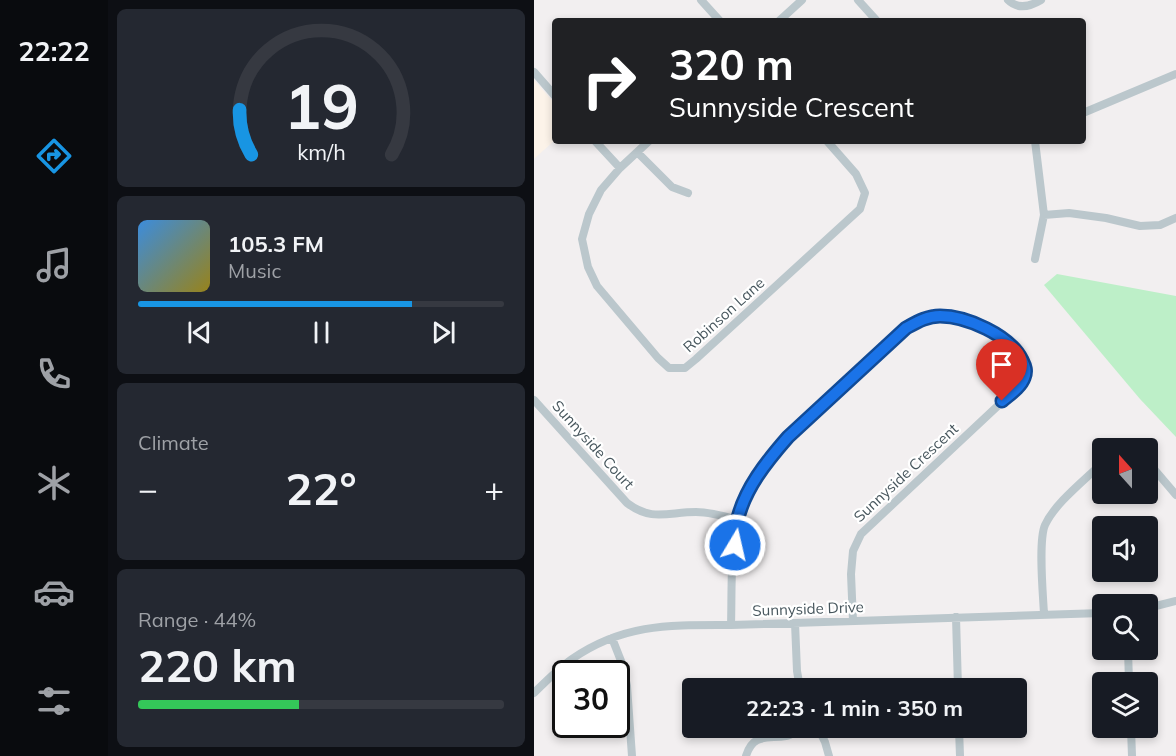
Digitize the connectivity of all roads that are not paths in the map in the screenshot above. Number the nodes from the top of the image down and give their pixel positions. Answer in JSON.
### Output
{"nodes":[{"id":1,"x":701,"y":0,"type":"edge"},
{"id":2,"x":802,"y":0,"type":"edge"},
{"id":3,"x":858,"y":0,"type":"edge"},
{"id":4,"x":1008,"y":0,"type":"edge"},
{"id":5,"x":1041,"y":0,"type":"edge"},
{"id":6,"x":717,"y":18,"type":"edge"},
{"id":7,"x":782,"y":18,"type":"edge"},
{"id":8,"x":874,"y":18,"type":"edge"},
{"id":9,"x":534,"y":72,"type":"edge"},
{"id":10,"x":1176,"y":74,"type":"edge"},
{"id":11,"x":552,"y":93,"type":"edge"},
{"id":12,"x":1086,"y":112,"type":"edge"},
{"id":13,"x":598,"y":144,"type":"edge"},
{"id":14,"x":646,"y":144,"type":"edge"},
{"id":15,"x":830,"y":144,"type":"edge"},
{"id":16,"x":1035,"y":144,"type":"edge"},
{"id":17,"x":637,"y":152,"type":"junction"},
{"id":18,"x":620,"y":168,"type":"junction"},
{"id":19,"x":688,"y":193,"type":"dead end"},
{"id":20,"x":1044,"y":215,"type":"junction"},
{"id":21,"x":1176,"y":218,"type":"edge"},
{"id":22,"x":1035,"y":259,"type":"dead end"},
{"id":23,"x":534,"y":400,"type":"edge"},
{"id":24,"x":1092,"y":473,"type":"edge"},
{"id":25,"x":1158,"y":474,"type":"edge"},
{"id":26,"x":1176,"y":495,"type":"edge"},
{"id":27,"x":738,"y":520,"type":"junction"},
{"id":28,"x":1176,"y":601,"type":"edge"},
{"id":29,"x":1158,"y":606,"type":"edge"},
{"id":30,"x":1092,"y":613,"type":"edge"},
{"id":31,"x":1044,"y":614,"type":"junction"},
{"id":32,"x":956,"y":617,"type":"junction"},
{"id":33,"x":854,"y":621,"type":"junction"},
{"id":34,"x":795,"y":623,"type":"junction"},
{"id":35,"x":731,"y":625,"type":"junction"},
{"id":36,"x":612,"y":638,"type":"junction"},
{"id":37,"x":798,"y":678,"type":"edge"},
{"id":38,"x":958,"y":678,"type":"edge"},
{"id":39,"x":534,"y":693,"type":"edge"},
{"id":40,"x":762,"y":738,"type":"edge"},
{"id":41,"x":823,"y":738,"type":"edge"},
{"id":42,"x":959,"y":738,"type":"edge"},
{"id":43,"x":1131,"y":738,"type":"edge"},
{"id":44,"x":632,"y":756,"type":"edge"},
{"id":45,"x":746,"y":756,"type":"edge"},
{"id":46,"x":829,"y":756,"type":"edge"},
{"id":47,"x":960,"y":756,"type":"edge"},
{"id":48,"x":1132,"y":756,"type":"edge"}],
"edges":[{"from":1,"to":6,"type":"street"},
{"from":2,"to":7,"type":"street"},
{"from":3,"to":8,"type":"street"},
{"from":4,"to":5,"type":"street"},
{"from":9,"to":11,"type":"street"},
{"from":10,"to":12,"type":"street"},
{"from":13,"to":18,"type":"street"},
{"from":14,"to":17,"type":"street","name":"Robinson Lane"},
{"from":15,"to":18,"type":"street","name":"Robinson Lane"},
{"from":16,"to":20,"type":"street"},
{"from":17,"to":18,"type":"street","name":"Robinson Lane"},
{"from":17,"to":19,"type":"street"},
{"from":20,"to":21,"type":"street"},
{"from":20,"to":22,"type":"street"},
{"from":23,"to":27,"type":"street","name":"Sunnyside Court"},
{"from":24,"to":31,"type":"street"},
{"from":25,"to":26,"type":"street"},
{"from":27,"to":33,"type":"street","name":"Sunnyside Crescent"},
{"from":27,"to":35,"type":"street","name":"Sunnyside Crescent"},
{"from":28,"to":29,"type":"street"},
{"from":30,"to":31,"type":"street","name":"Sunnyside Drive"},
{"from":31,"to":32,"type":"street","name":"Sunnyside Drive"},
{"from":32,"to":33,"type":"street","name":"Sunnyside Drive"},
{"from":32,"to":38,"type":"street"},
{"from":33,"to":34,"type":"street","name":"Sunnyside Drive"},
{"from":34,"to":35,"type":"street","name":"Sunnyside Drive"},
{"from":34,"to":37,"type":"street"},
{"from":35,"to":36,"type":"street","name":"Sunnyside Drive"},
{"from":36,"to":39,"type":"street","name":"Sunnyside Drive"},
{"from":36,"to":44,"type":"street"},
{"from":40,"to":45,"type":"street"},
{"from":41,"to":46,"type":"street"},
{"from":42,"to":47,"type":"street"},
{"from":43,"to":48,"type":"street"}]}
